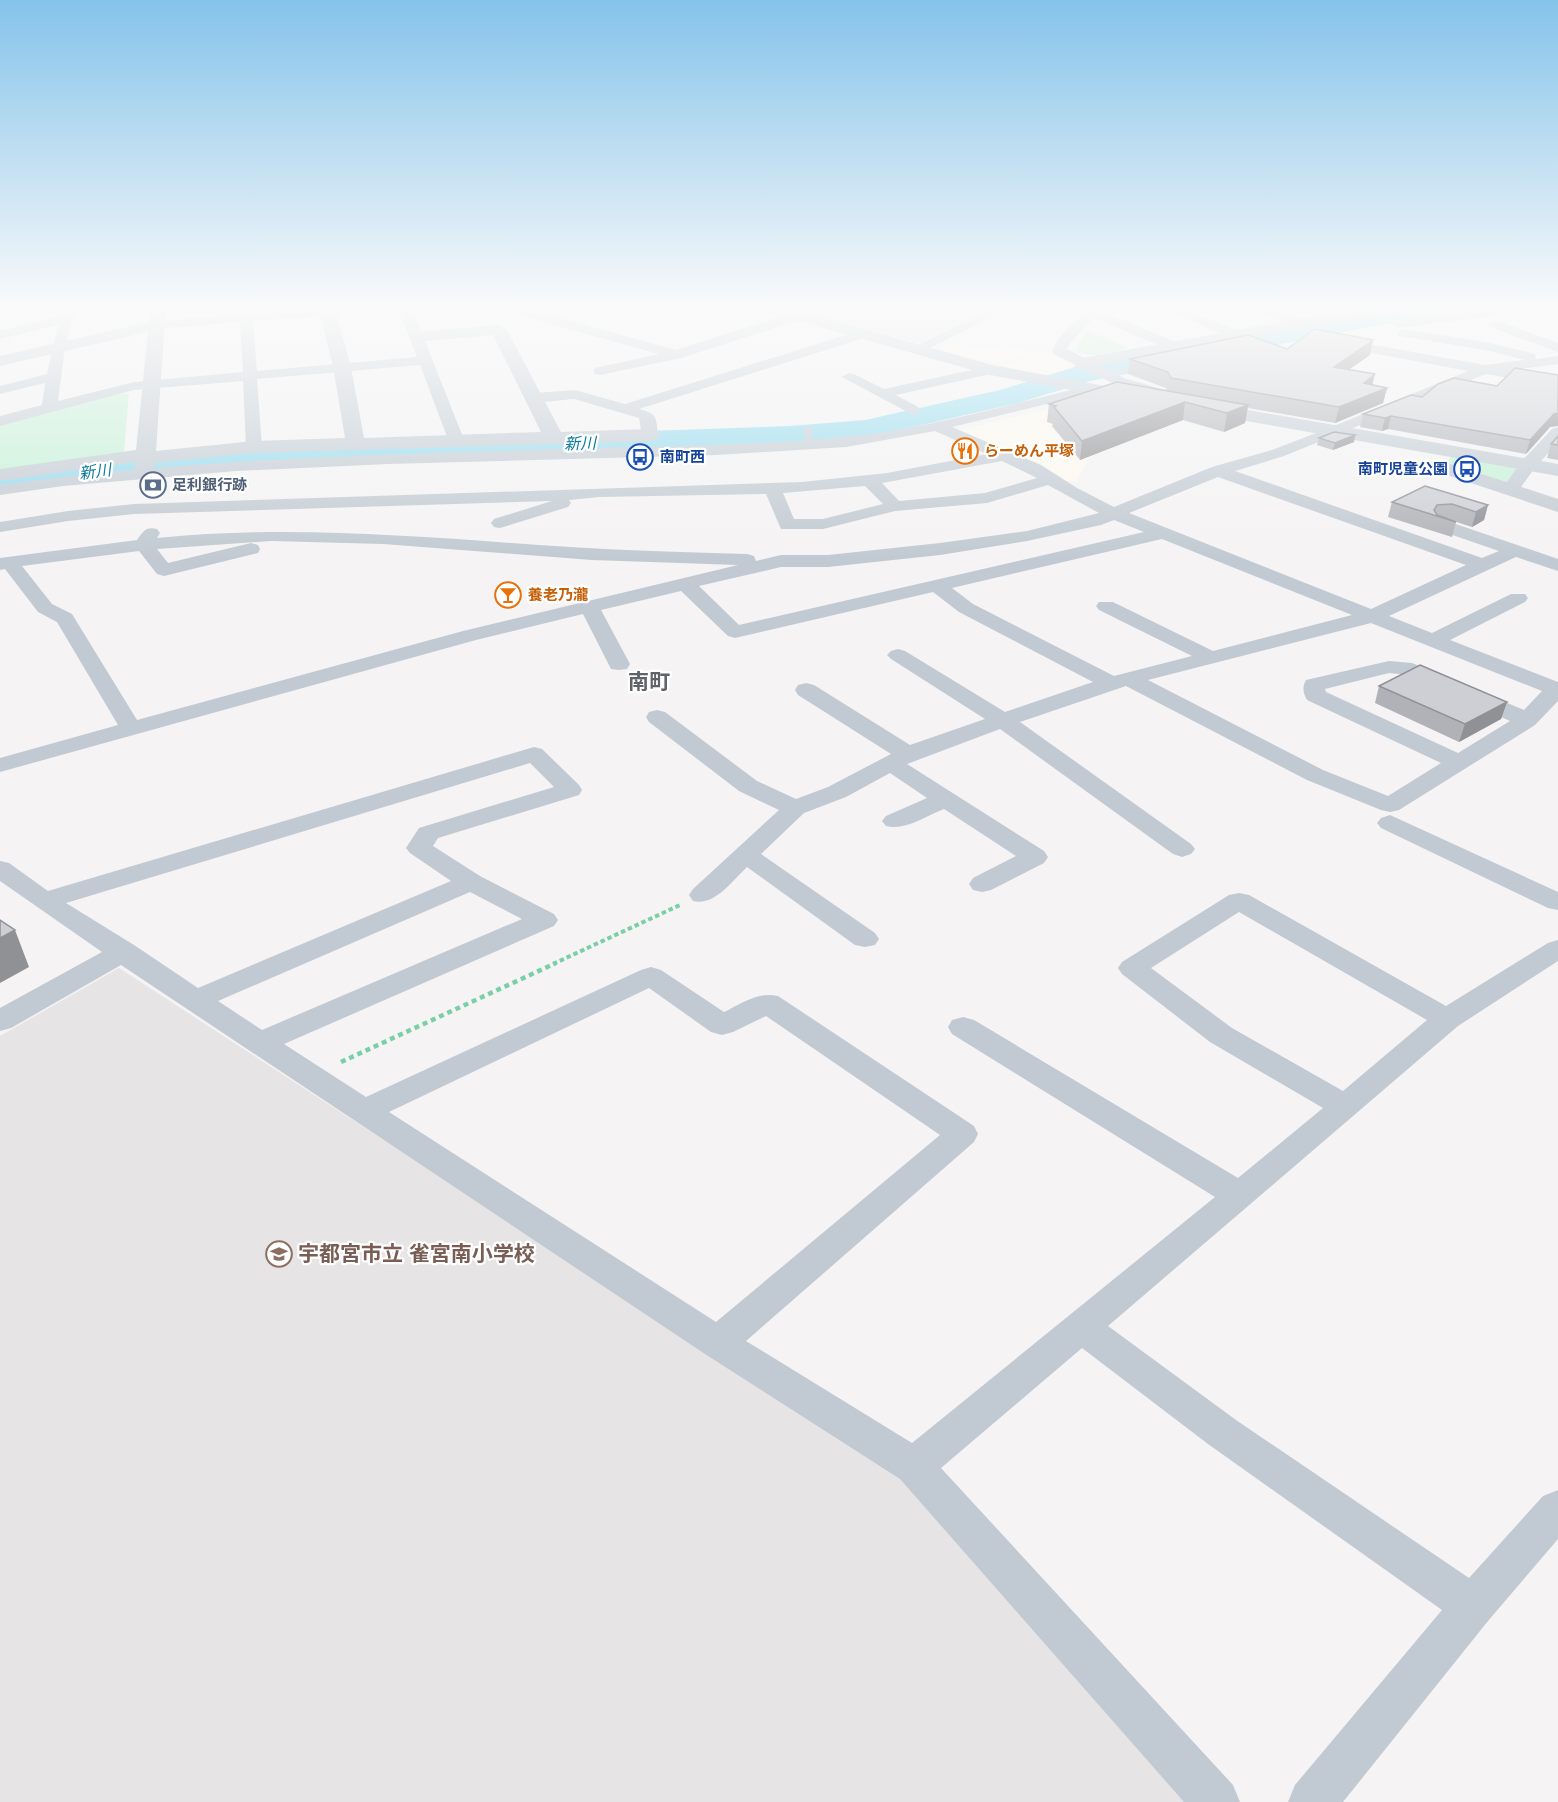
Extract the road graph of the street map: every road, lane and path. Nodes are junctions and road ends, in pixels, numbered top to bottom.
1 (52, 390) edge
2 (118, 390) edge
3 (149, 390) edge
4 (252, 390) edge
5 (346, 390) edge
6 (437, 390) edge
7 (530, 390) edge
8 (683, 390) edge
9 (874, 390) edge
10 (900, 390) edge
11 (1087, 390) edge
12 (1098, 390) edge
13 (1152, 390) edge
14 (1434, 390) edge
15 (882, 394) junction
16 (534, 398) junction
17 (1155, 400) junction
18 (632, 406) dead end
19 (50, 408) junction
20 (912, 410) dead end
21 (0, 421) edge
22 (937, 426) junction
23 (1335, 431) junction
24 (1557, 434) edge
25 (650, 435) joint
26 (554, 438) junction
27 (457, 442) junction
28 (356, 445) junction
29 (254, 447) junction
30 (716, 450) junction
31 (1005, 455) junction
32 (388, 459) junction
33 (1450, 460) junction
34 (144, 463) junction
35 (1528, 465) junction
36 (675, 467) dead end
37 (1558, 470) edge
38 (1218, 471) junction
39 (653, 474) dead end
40 (0, 475) edge
41 (1050, 479) junction
42 (869, 480) junction
43 (772, 487) junction
44 (0, 490) edge
45 (1510, 490) junction
46 (595, 493) junction
47 (65, 498) junction
48 (373, 500) junction
49 (895, 506) junction
50 (1558, 506) edge
51 (168, 508) junction
52 (1115, 514) junction
53 (500, 523) dead end
54 (1441, 525) edge
55 (0, 527) edge
56 (1164, 533) junction
57 (273, 536) junction
58 (143, 544) junction
59 (1515, 550) junction
60 (782, 561) junction
61 (5, 563) edge
62 (1482, 564) junction
63 (1558, 565) edge
64 (685, 584) junction
65 (936, 585) junction
66 (1518, 598) dead end
67 (1106, 606) dead end
68 (590, 608) junction
69 (1370, 617) junction
70 (1431, 641) junction
71 (898, 655) dead end
72 (1210, 657) junction
73 (619, 664) dead end
74 (1119, 681) junction
75 (1557, 689) edge
76 (806, 690) dead end
77 (657, 717) dead end
78 (1002, 720) junction
79 (1527, 720) junction
80 (131, 728) junction
81 (899, 758) junction
82 (1458, 762) junction
83 (0, 765) edge
84 (945, 799) junction
85 (795, 808) junction
86 (895, 822) dead end
87 (1390, 823) dead end
88 (1182, 849) dead end
89 (746, 855) junction
90 (0, 869) edge
91 (471, 882) junction
92 (982, 884) dead end
93 (702, 895) joint
94 (44, 901) junction
95 (1558, 902) edge
96 (865, 939) dead end
97 (1558, 949) edge
98 (124, 951) junction
99 (196, 1000) junction
100 (1447, 1019) junction
101 (0, 1020) edge
102 (963, 1027) dead end
103 (260, 1042) junction
104 (312, 1075) junction
105 (1345, 1107) junction
106 (365, 1110) junction
107 (1239, 1195) junction
108 (1080, 1326) junction
109 (718, 1343) junction
110 (914, 1466) junction
111 (1558, 1509) edge
112 (1473, 1606) junction
113 (1216, 1802) edge
114 (1312, 1802) edge

1 - 19 street
2 - 19 street
3 - 34 street
4 - 29 street
5 - 28 street
6 - 27 street
7 - 16 street
8 - 18 street
9 - 15 street
10 - 15 street
11 - 22 street
12 - 17 street
13 - 17 street
14 - 23 street
15 - 20 street
16 - 25 street
16 - 26 street
17 - 23 street
19 - 21 street
22 - 30 street
22 - 31 street
23 - 33 street
23 - 38 street
24 - 35 street
25 - 26 street
26 - 27 street
27 - 28 street
28 - 29 street
29 - 34 street
30 - 32 street
30 - 36 street
31 - 41 street
31 - 42 street
32 - 34 street
32 - 48 street
33 - 35 street
33 - 45 street
34 - 40 street
34 - 47 street
35 - 37 street
35 - 45 street
38 - 52 street
38 - 62 street
39 - 46 street
41 - 49 street
41 - 52 street
42 - 43 street
42 - 49 street
43 - 46 street
43 - 49 street
44 - 47 street
45 - 50 street
46 - 48 street
46 - 53 street
47 - 51 street
47 - 55 street
48 - 51 street
51 - 58 street
52 - 56 street
52 - 60 street
54 - 59 street
56 - 65 street
56 - 69 street
57 - 58 street
57 - 58 street
57 - 60 street
58 - 61 street
59 - 62 street
59 - 63 street
60 - 64 street
61 - 80 street
62 - 69 street
64 - 65 street
64 - 68 street
65 - 74 street
66 - 70 street
67 - 72 street
68 - 73 street
68 - 80 street
69 - 70 street
69 - 72 street
70 - 75 street
71 - 78 street
72 - 74 street
74 - 78 street
74 - 82 street
75 - 79 street
76 - 81 street
77 - 85 street
78 - 81 street
78 - 88 street
79 - 82 street
79 - 82 street
80 - 83 street
81 - 84 street
81 - 85 street
84 - 86 street
84 - 92 street
85 - 89 street
87 - 95 street
89 - 93 street
89 - 96 street
90 - 94 street
91 - 94 street
91 - 99 street
91 - 103 street
93 - 104 path
94 - 98 street
97 - 100 street
98 - 99 street
98 - 101 street
99 - 103 street
100 - 105 street
100 - 105 street
102 - 107 street
103 - 104 street
104 - 106 street
105 - 107 street
106 - 109 street
106 - 109 street
107 - 108 street
108 - 110 street
108 - 112 street
109 - 110 street
110 - 113 street
111 - 112 street
112 - 114 street

